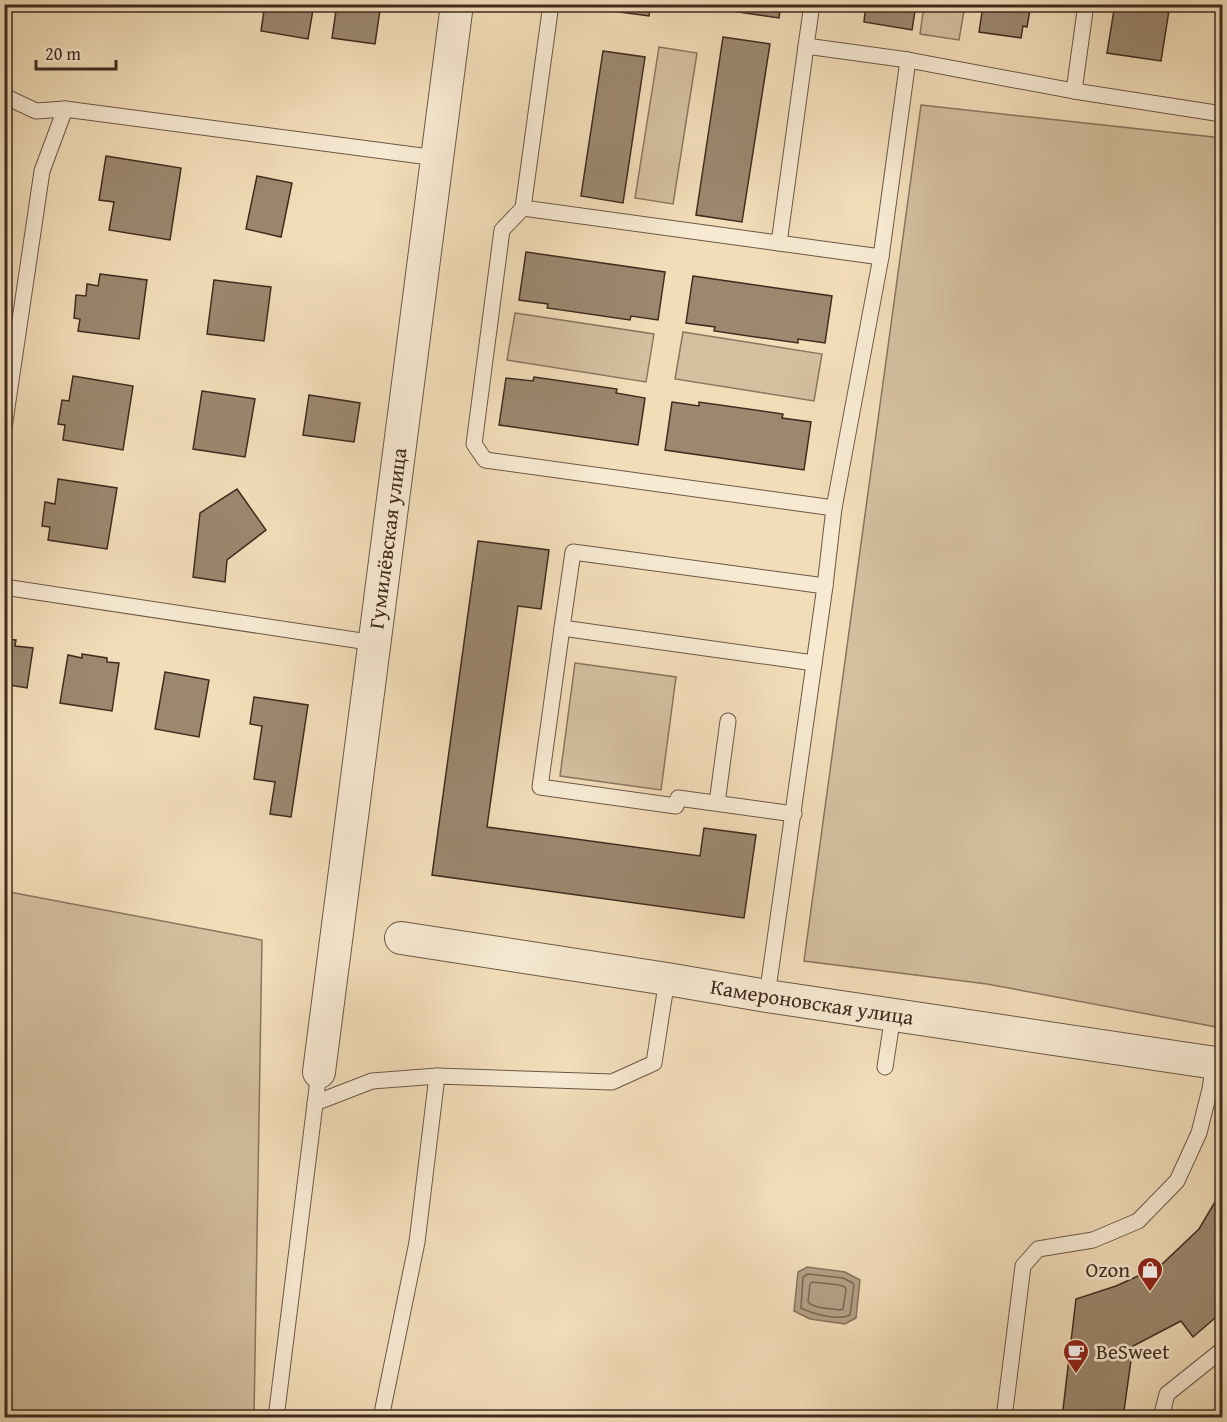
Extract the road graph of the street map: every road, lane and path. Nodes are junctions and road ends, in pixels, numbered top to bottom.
1 (457, 4) edge
2 (551, 4) edge
3 (812, 4) edge
4 (1086, 4) edge
5 (806, 46) junction
6 (908, 60) junction
7 (1074, 91) junction
8 (4, 96) edge
9 (65, 109) junction
10 (1222, 114) edge
11 (437, 158) junction
12 (523, 208) junction
13 (779, 243) junction
14 (881, 257) junction
15 (4, 428) edge
16 (834, 508) junction
17 (825, 586) junction
18 (4, 587) edge
19 (562, 628) junction
20 (375, 643) junction
21 (814, 663) junction
22 (728, 721) dead end
23 (717, 803) junction
24 (794, 814) junction
25 (401, 938) dead end
26 (668, 979) junction
27 (767, 996) junction
28 (893, 1015) junction
29 (1218, 1063) edge
30 (885, 1067) dead end
31 (319, 1072) joint
32 (437, 1076) junction
33 (315, 1103) junction
34 (1222, 1350) edge
35 (276, 1418) edge
36 (381, 1418) edge
37 (1004, 1418) edge
38 (1161, 1418) edge

1 - 11 street, Гумилёвская улица
2 - 12 lane
3 - 5 lane
4 - 7 lane
5 - 6 lane
5 - 13 lane
6 - 7 lane
6 - 14 lane
7 - 10 lane
8 - 9 lane
9 - 11 lane
9 - 15 lane
11 - 20 street, Гумилёвская улица
12 - 13 lane
12 - 16 lane
13 - 14 lane
14 - 16 lane
16 - 17 lane
17 - 19 lane
17 - 21 lane
18 - 20 lane
19 - 21 lane
19 - 23 lane
20 - 31 street, Гумилёвская улица
21 - 24 lane
22 - 23 lane
23 - 24 lane
24 - 27 lane
25 - 26 street, Камероновская улица
26 - 27 street, Камероновская улица
26 - 32 lane
27 - 28 street, Камероновская улица
28 - 29 street, Камероновская улица
28 - 30 lane
29 - 37 lane
31 - 33 lane
32 - 33 lane
32 - 36 lane
33 - 35 lane
34 - 38 lane

